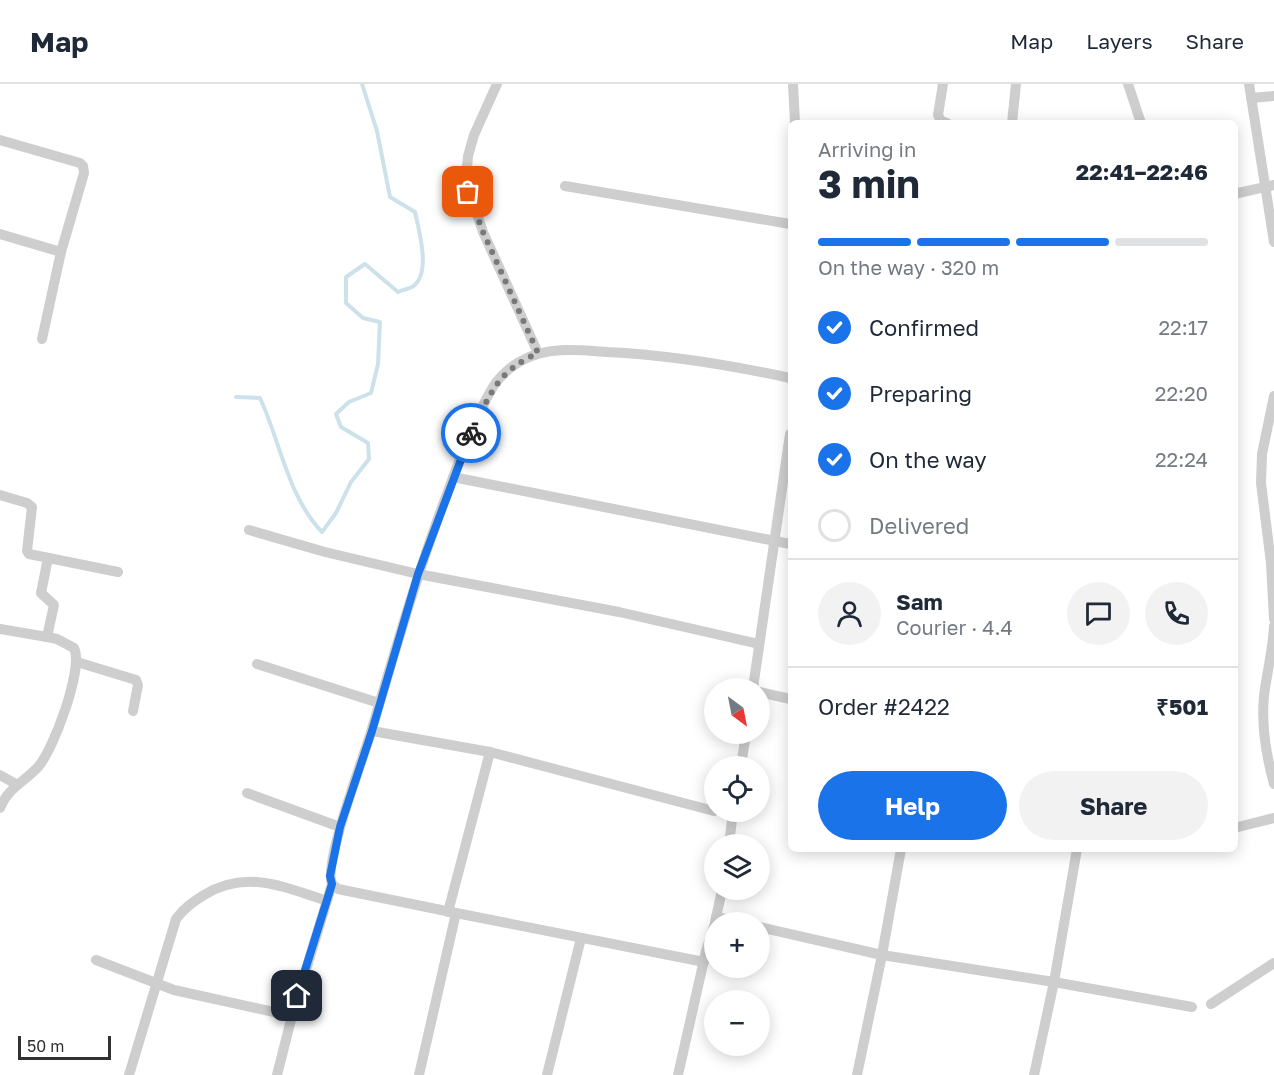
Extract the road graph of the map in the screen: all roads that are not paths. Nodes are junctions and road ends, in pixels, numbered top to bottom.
1 (497, 84) edge
2 (793, 84) edge
3 (943, 84) edge
4 (1016, 84) edge
5 (1128, 84) edge
6 (1249, 84) edge
7 (1274, 96) edge
8 (1251, 98) junction
9 (795, 120) edge
10 (940, 120) edge
11 (1012, 120) edge
12 (1140, 120) edge
13 (0, 140) edge
14 (565, 186) dead end
15 (1270, 186) edge
16 (1238, 193) edge
17 (788, 224) edge
18 (0, 234) edge
19 (1274, 242) edge
20 (61, 252) junction
21 (42, 339) dead end
22 (538, 353) junction
23 (788, 378) edge
24 (1274, 396) edge
25 (788, 447) edge
26 (453, 477) junction
27 (0, 495) edge
28 (249, 530) dead end
29 (774, 541) junction
30 (788, 544) edge
31 (48, 558) junction
32 (118, 572) dead end
33 (418, 574) junction
34 (1274, 619) edge
35 (1274, 626) edge
36 (0, 629) edge
37 (47, 637) junction
38 (759, 644) junction
39 (76, 662) junction
40 (257, 664) dead end
41 (754, 678) edge
42 (770, 694) edge
43 (788, 699) edge
44 (379, 703) junction
45 (133, 711) dead end
46 (372, 731) junction
47 (490, 752) junction
48 (0, 775) edge
49 (16, 784) junction
50 (1274, 784) edge
51 (248, 793) dead end
52 (0, 808) edge
53 (704, 808) edge
54 (1274, 818) edge
55 (340, 827) junction
56 (1238, 827) edge
57 (900, 852) edge
58 (1076, 852) edge
59 (332, 884) junction
60 (325, 900) junction
61 (452, 913) junction
62 (770, 930) edge
63 (581, 938) junction
64 (882, 955) junction
65 (96, 960) dead end
66 (704, 962) joint
67 (1274, 963) edge
68 (1054, 982) junction
69 (156, 984) junction
70 (1211, 1004) dead end
71 (1192, 1007) dead end
72 (292, 1016) junction
73 (129, 1075) edge
74 (277, 1075) edge
75 (419, 1075) edge
76 (547, 1075) edge
77 (679, 1075) edge
78 (856, 1075) edge
79 (1034, 1075) edge

1 - 22 street
2 - 9 street
3 - 10 street
4 - 11 street
5 - 12 street
6 - 8 street
7 - 8 street
8 - 15 street
13 - 20 street
14 - 17 street
15 - 16 street
15 - 19 street
18 - 20 street
20 - 21 street
22 - 23 street
22 - 26 street
24 - 34 street
25 - 29 street
26 - 29 street
26 - 33 street
27 - 31 street
28 - 33 street
29 - 30 street
29 - 38 street
31 - 32 street
31 - 37 street
33 - 38 street
33 - 44 street
35 - 50 street
36 - 37 street
37 - 39 street
38 - 41 street
39 - 45 street
39 - 49 street
40 - 44 street
42 - 43 street
44 - 46 street
46 - 47 street
46 - 55 street
47 - 53 street
47 - 61 street
48 - 49 street
49 - 52 street
51 - 55 street
54 - 56 street
55 - 59 street
57 - 64 street
58 - 68 street
59 - 60 street
59 - 61 street
60 - 69 street
60 - 72 street
61 - 63 street
61 - 75 street
62 - 64 street
63 - 66 street
63 - 76 street
64 - 68 street
64 - 78 street
65 - 69 street
66 - 77 street
67 - 70 street
68 - 71 street
68 - 79 street
69 - 72 street
69 - 73 street
72 - 74 street

